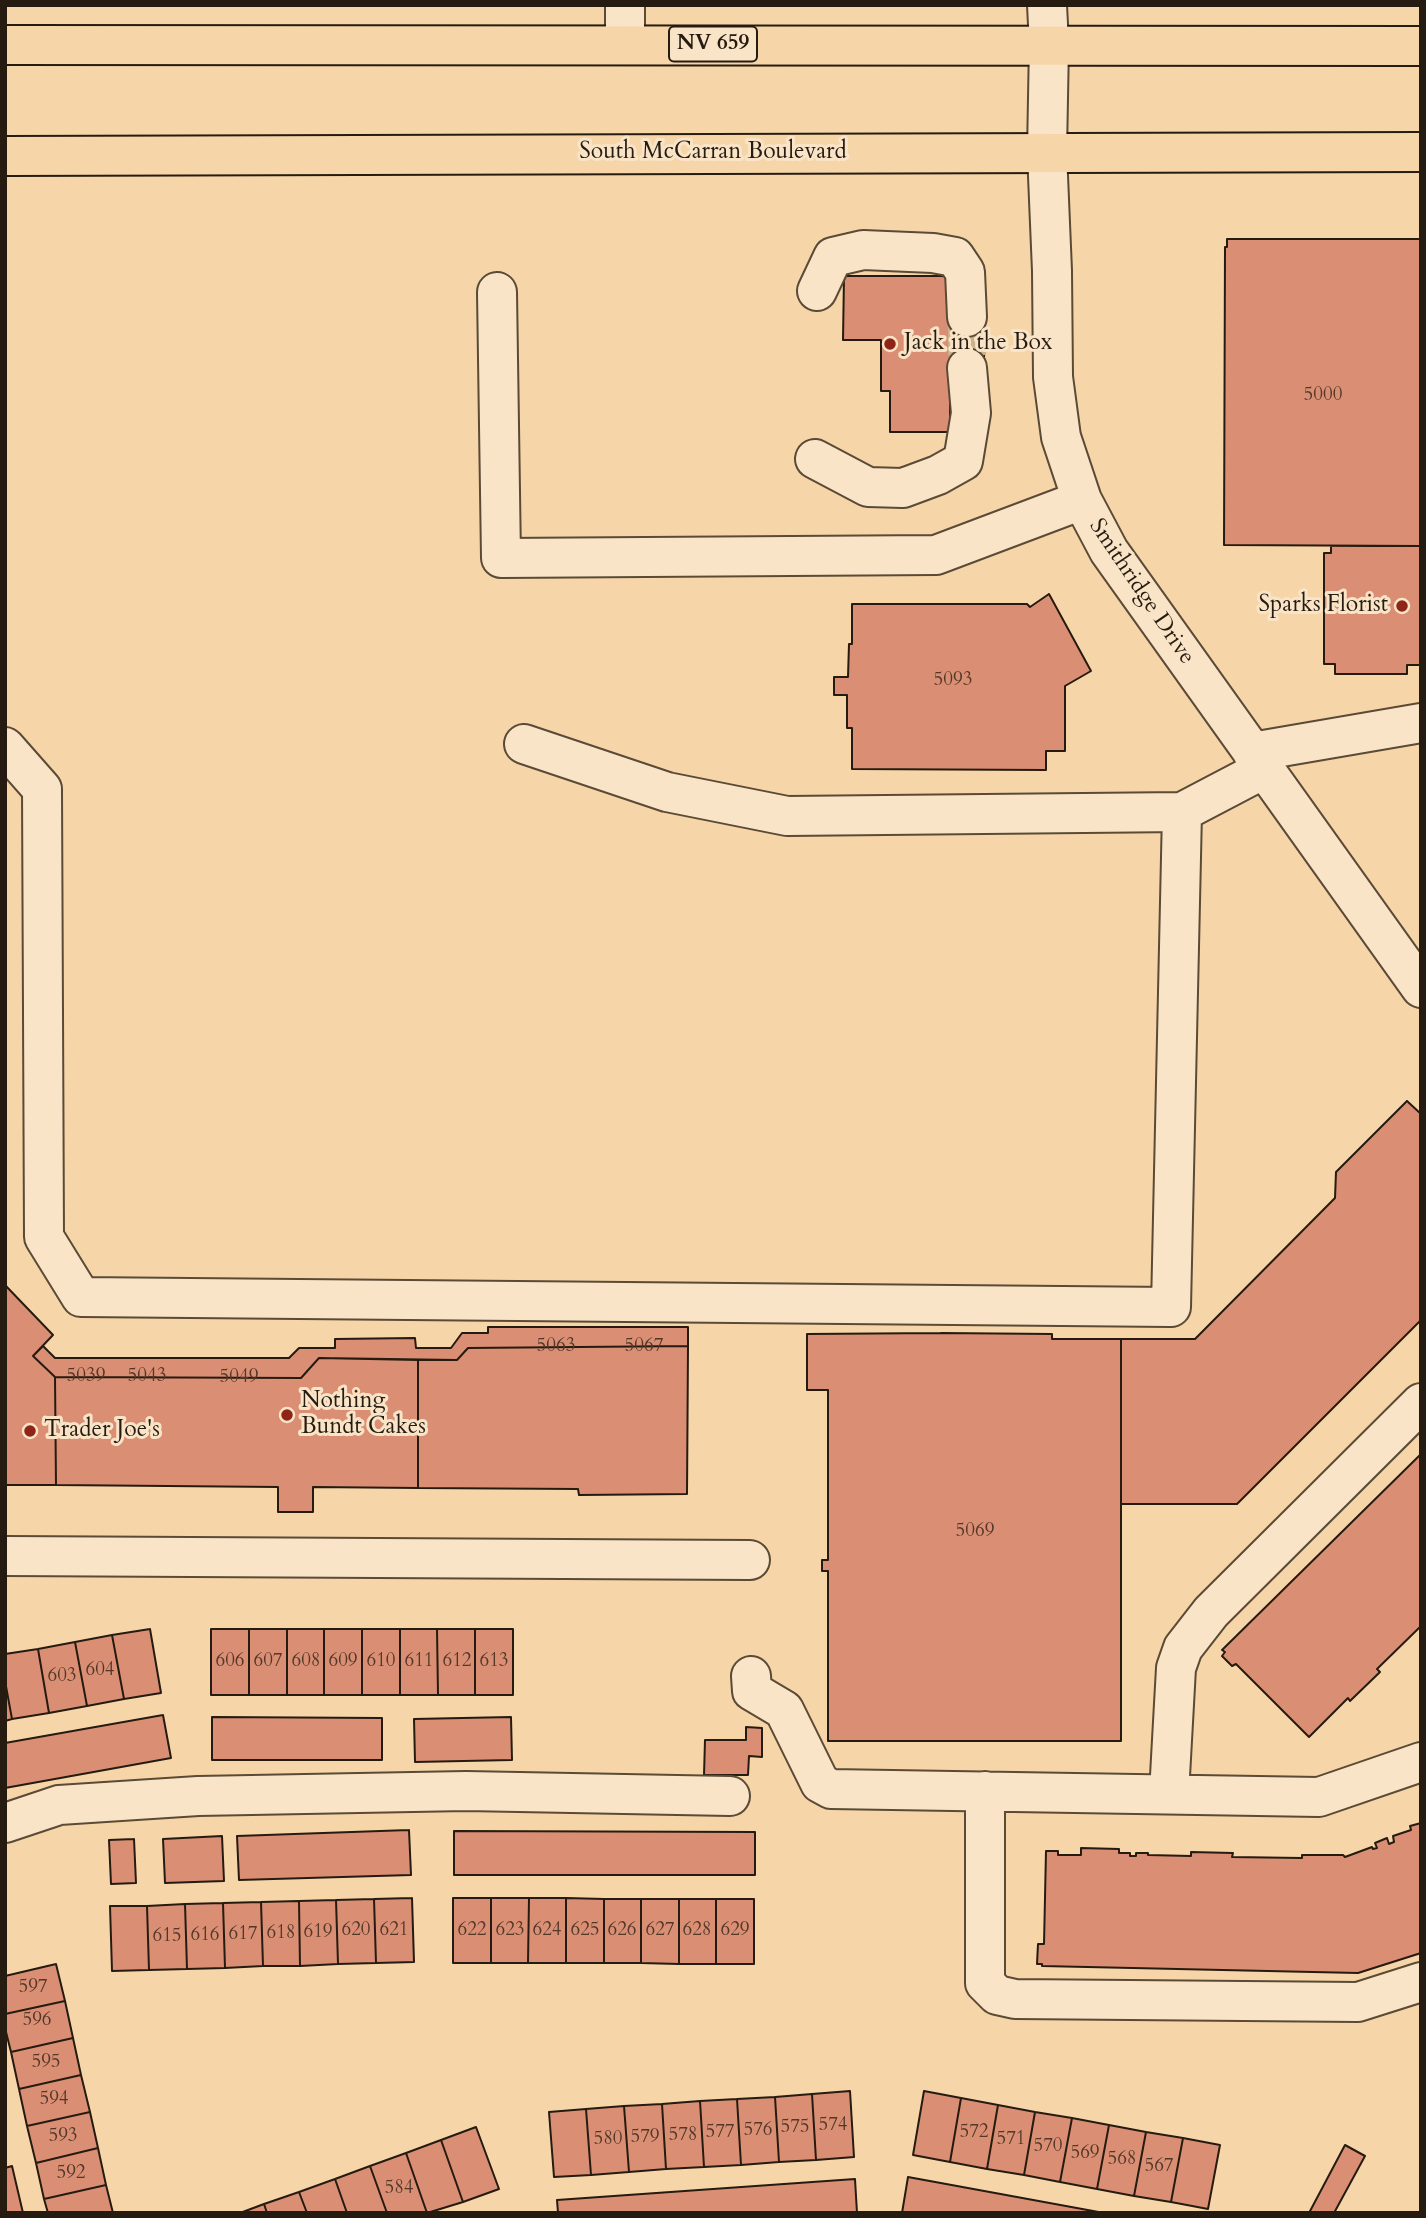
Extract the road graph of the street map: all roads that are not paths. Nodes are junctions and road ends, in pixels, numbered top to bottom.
1 (625, 5) edge
2 (1047, 5) edge
3 (625, 44) junction
4 (1049, 44) junction
5 (5, 45) edge
6 (1421, 46) edge
7 (1047, 152) junction
8 (1421, 152) edge
9 (6, 156) edge
10 (5, 178) edge
11 (817, 291) dead end
12 (497, 292) dead end
13 (967, 317) tunnel mouth
14 (967, 368) tunnel mouth
15 (815, 458) dead end
16 (1082, 500) junction
17 (1421, 723) edge
18 (524, 744) dead end
19 (5, 747) edge
20 (1258, 761) junction
21 (1182, 812) junction
22 (1421, 988) edge
23 (1421, 1403) edge
24 (5, 1556) edge
25 (750, 1560) dead end
26 (751, 1676) dead end
27 (1421, 1762) edge
28 (985, 1791) junction
29 (1169, 1794) junction
30 (730, 1796) dead end
31 (5, 1823) edge
32 (1421, 1982) edge

1 - 3 street
2 - 4 street, Smithridge Drive
3 - 4 main road, NV 659
3 - 5 main road, NV 659
4 - 6 main road, NV 659
4 - 7 street, Smithridge Drive
7 - 8 main road, South McCarran Boulevard
7 - 9 main road, South McCarran Boulevard
7 - 16 street, Smithridge Drive
9 - 10 street
11 - 13 street
12 - 16 street
14 - 15 street
16 - 20 street, Smithridge Drive
17 - 20 street
18 - 21 street
19 - 21 street
20 - 21 street
20 - 22 street, Smithridge Drive
23 - 29 street
24 - 25 street
26 - 28 street
27 - 29 street
28 - 29 street
28 - 32 street
30 - 31 street

